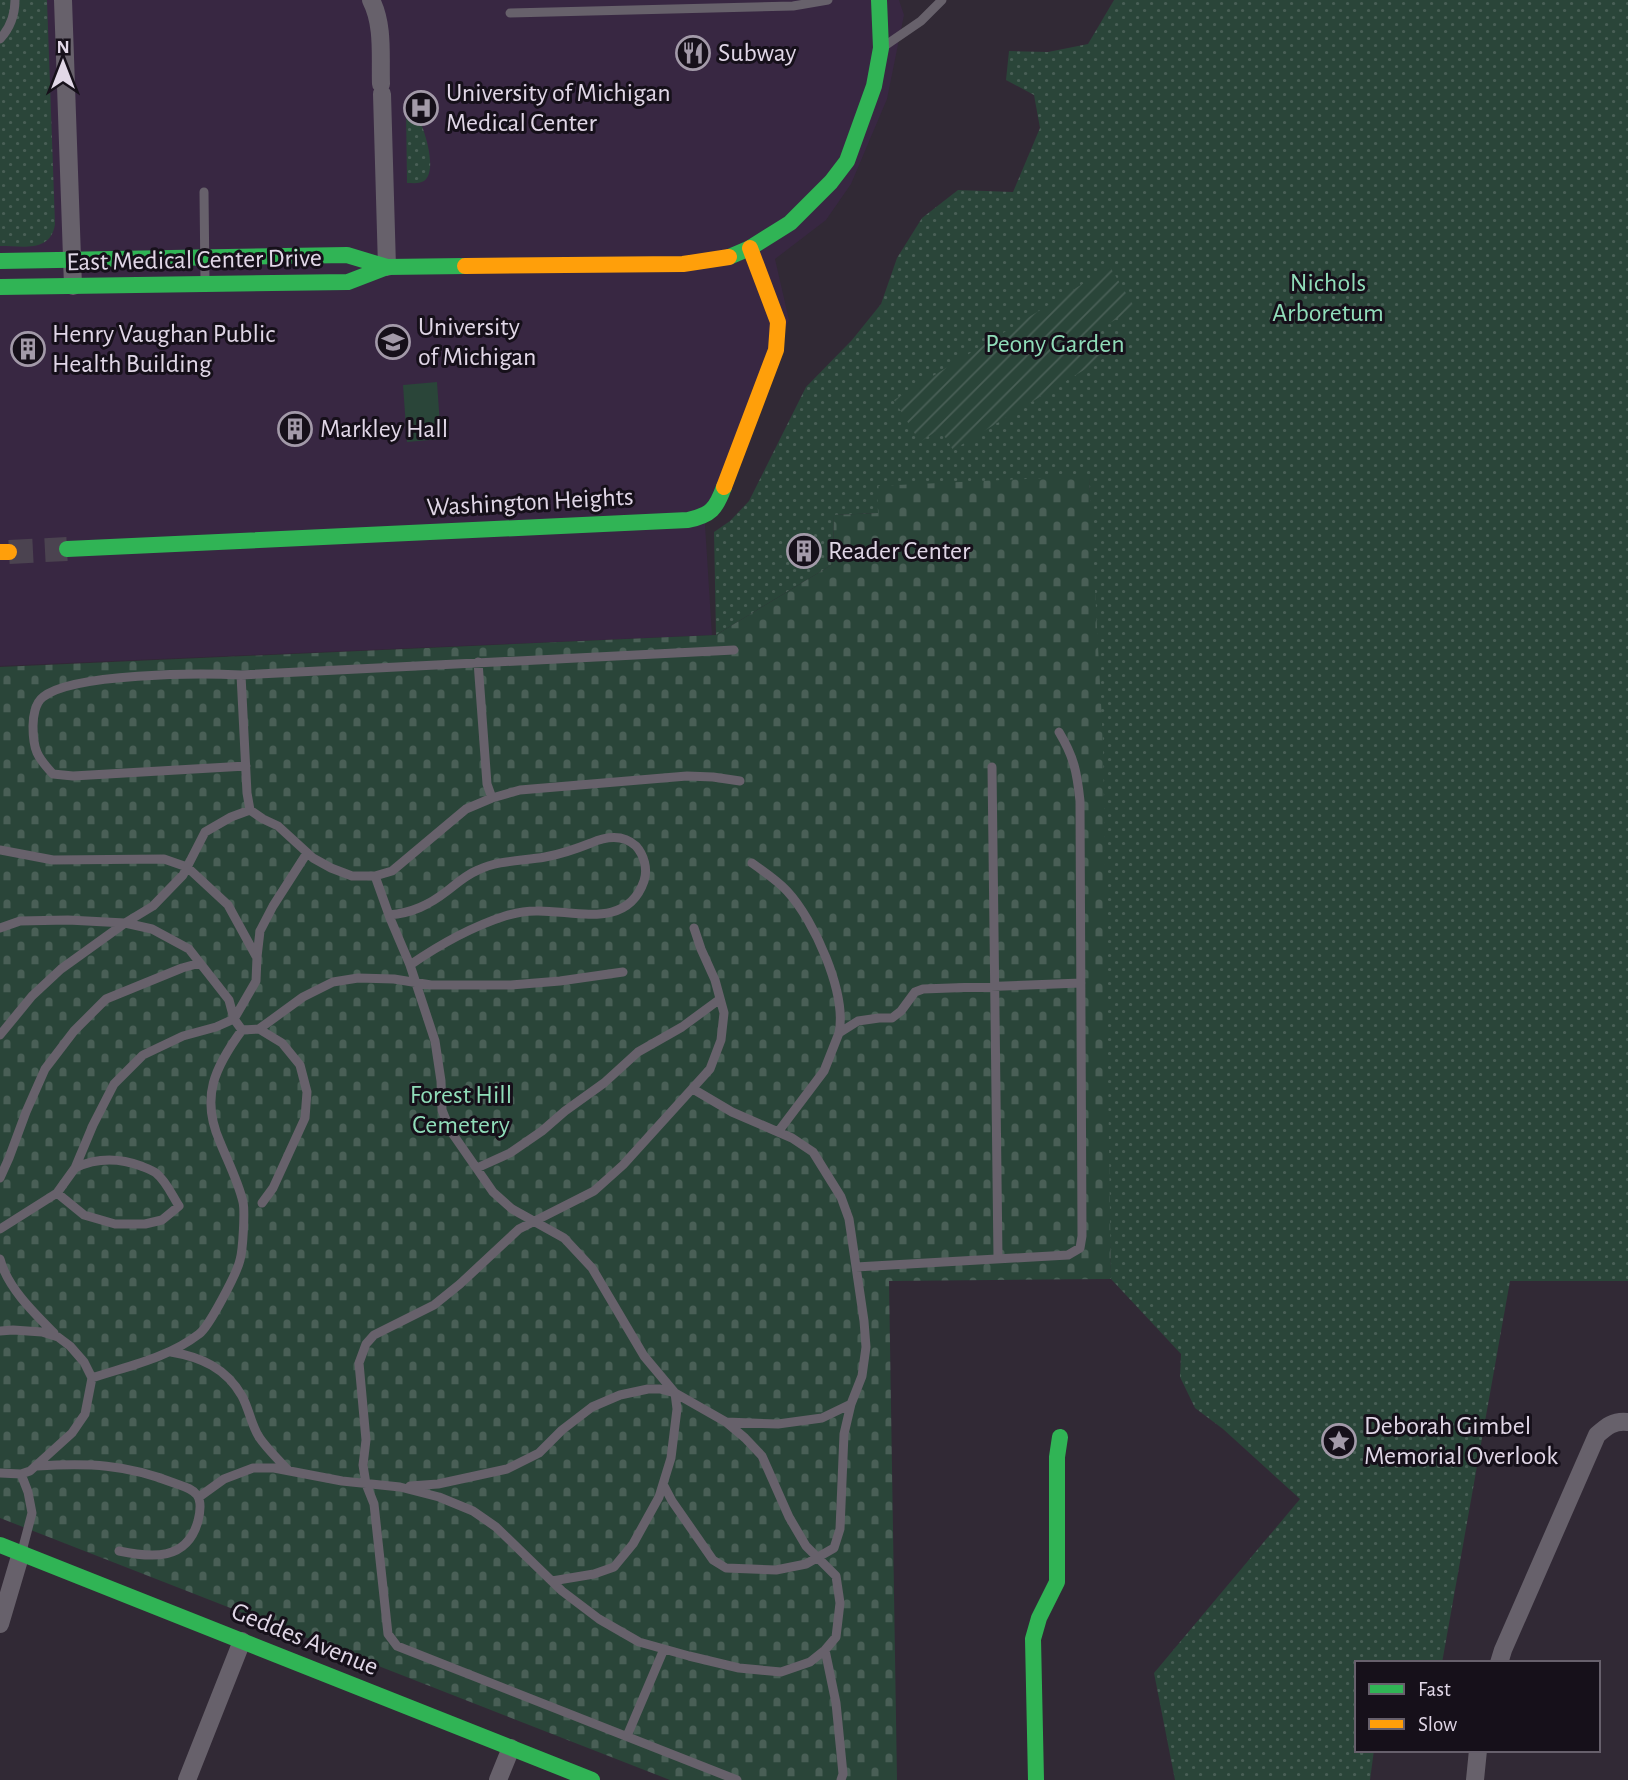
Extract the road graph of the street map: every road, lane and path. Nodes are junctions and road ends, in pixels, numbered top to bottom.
1 (15, 0) edge
2 (63, 0) edge
3 (371, 0) edge
4 (828, 0) edge
5 (878, 0) edge
6 (942, 0) edge
7 (510, 13) dead end
8 (0, 39) edge
9 (881, 48) junction
10 (204, 192) dead end
11 (750, 248) junction
12 (204, 258) junction
13 (72, 260) junction
14 (0, 261) edge
15 (387, 267) junction
16 (205, 284) junction
17 (73, 286) junction
18 (0, 287) edge
19 (67, 549) tunnel mouth
20 (734, 650) dead end
21 (478, 662) junction
22 (241, 675) junction
23 (1059, 732) dead end
24 (246, 766) junction
25 (992, 767) dead end
26 (740, 781) dead end
27 (492, 798) junction
28 (250, 810) junction
29 (0, 850) edge
30 (307, 853) junction
31 (752, 863) dead end
32 (187, 867) junction
33 (375, 876) junction
34 (389, 915) junction
35 (125, 923) junction
36 (0, 928) edge
37 (694, 928) dead end
38 (257, 957) junction
39 (200, 963) junction
40 (410, 965) junction
41 (624, 972) dead end
42 (1081, 982) junction
43 (416, 983) junction
44 (995, 986) junction
45 (720, 999) junction
46 (234, 1019) junction
47 (259, 1029) junction
48 (242, 1030) junction
49 (839, 1033) junction
50 (0, 1035) edge
51 (693, 1089) junction
52 (778, 1132) junction
53 (75, 1168) junction
54 (477, 1168) junction
55 (0, 1178) edge
56 (57, 1194) junction
57 (262, 1203) dead end
58 (535, 1221) junction
59 (0, 1229) edge
60 (0, 1258) edge
61 (998, 1258) junction
62 (856, 1267) junction
63 (0, 1331) edge
64 (58, 1337) junction
65 (171, 1352) junction
66 (92, 1378) junction
67 (675, 1393) junction
68 (851, 1404) junction
69 (726, 1422) junction
70 (1626, 1422) edge
71 (1060, 1437) dead end
72 (37, 1466) junction
73 (288, 1470) junction
74 (0, 1473) edge
75 (20, 1474) junction
76 (366, 1484) junction
77 (663, 1484) junction
78 (400, 1487) junction
79 (199, 1497) junction
80 (0, 1545) edge
81 (119, 1551) dead end
82 (21, 1553) junction
83 (817, 1557) junction
84 (552, 1581) junction
85 (0, 1624) edge
86 (242, 1641) junction
87 (664, 1649) junction
88 (825, 1650) junction
89 (1500, 1661) edge
90 (627, 1736) junction
91 (510, 1748) junction
92 (1478, 1752) edge
93 (187, 1780) edge
94 (498, 1780) edge
95 (592, 1780) edge
96 (737, 1780) edge
97 (841, 1780) edge
98 (1036, 1780) edge
99 (1475, 1780) edge

1 - 8 lane
2 - 13 street
3 - 15 street
4 - 7 lane
5 - 9 street, East Medical Center Drive
6 - 9 lane
9 - 11 street, East Medical Center Drive
10 - 12 lane
11 - 15 street, East Medical Center Drive
11 - 19 street, Washington Heights
12 - 13 street, East Medical Center Drive
12 - 15 street, East Medical Center Drive
12 - 16 lane
13 - 14 street, East Medical Center Drive
13 - 17 street
15 - 16 street, East Medical Center Drive
16 - 17 street, East Medical Center Drive
17 - 18 street, East Medical Center Drive
20 - 21 lane
21 - 22 lane
21 - 27 lane
22 - 24 lane
22 - 24 lane
23 - 42 lane
24 - 28 lane
25 - 44 lane
26 - 27 lane
27 - 33 lane
28 - 30 lane
28 - 32 lane
29 - 32 lane
30 - 33 lane
30 - 38 lane
31 - 49 lane
32 - 35 lane
32 - 38 lane
33 - 34 lane
34 - 40 lane
34 - 40 lane
35 - 36 lane
35 - 39 lane
35 - 50 lane
37 - 45 lane
38 - 46 lane
39 - 46 lane
39 - 55 lane
40 - 43 lane
41 - 43 lane
42 - 44 lane
42 - 61 lane
43 - 47 lane
43 - 54 lane
44 - 49 lane
44 - 61 lane
45 - 51 lane
45 - 54 lane
46 - 48 lane
46 - 53 lane
47 - 48 lane
47 - 57 lane
48 - 65 lane
49 - 52 lane
51 - 52 lane
51 - 58 lane
52 - 62 lane
53 - 56 lane
53 - 56 lane
54 - 58 lane
56 - 59 lane
58 - 67 lane
58 - 76 lane
60 - 64 lane
61 - 62 lane
62 - 68 lane
63 - 64 lane
64 - 66 lane
65 - 66 lane
65 - 73 lane
66 - 72 lane
67 - 69 lane
67 - 77 lane
67 - 78 lane
68 - 69 lane
68 - 83 lane
69 - 83 lane
70 - 89 street
71 - 98 street
72 - 75 lane
72 - 79 lane
73 - 76 lane
73 - 79 lane
74 - 75 lane
75 - 82 lane
76 - 78 lane
76 - 90 lane
77 - 83 lane
77 - 84 lane
78 - 84 lane
79 - 81 lane
80 - 82 street, Geddes Avenue
82 - 85 street
82 - 86 street, Geddes Avenue
83 - 88 lane
84 - 87 lane
86 - 91 street, Geddes Avenue
86 - 93 street
87 - 88 lane
87 - 90 lane
88 - 97 lane
90 - 96 lane
91 - 94 street
91 - 95 street, Geddes Avenue
92 - 99 street

